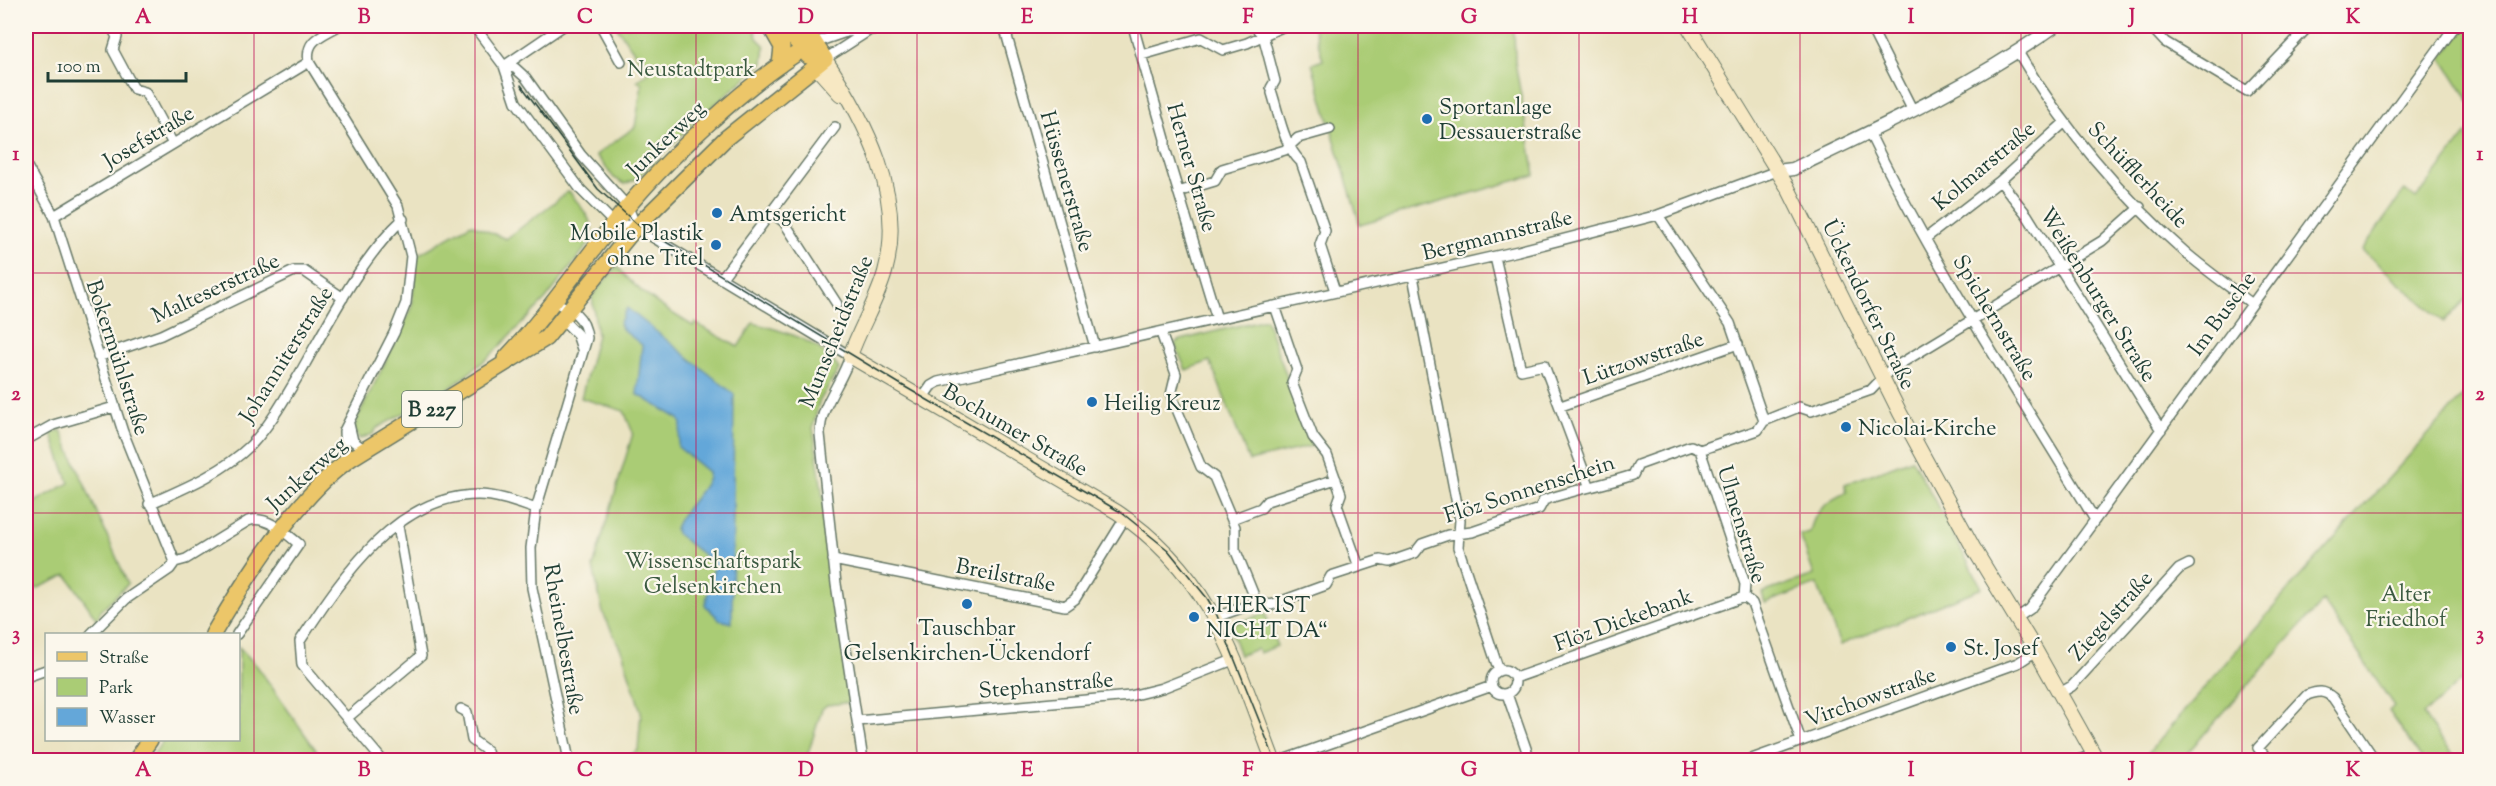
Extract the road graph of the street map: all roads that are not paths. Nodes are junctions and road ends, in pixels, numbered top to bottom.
1 (111, 26) edge
2 (338, 26) edge
3 (474, 26) edge
4 (563, 26) edge
5 (601, 26) edge
6 (770, 26) edge
7 (784, 26) edge
8 (804, 26) edge
9 (912, 26) edge
10 (1004, 26) edge
11 (1133, 26) edge
12 (1254, 26) edge
13 (1284, 26) edge
14 (1688, 26) edge
15 (1870, 26) edge
16 (2150, 26) edge
17 (2308, 26) edge
18 (2455, 26) edge
19 (2049, 27) edge
20 (870, 30) junction
21 (1263, 35) junction
22 (809, 46) junction
23 (2018, 52) junction
24 (1142, 55) junction
25 (309, 62) junction
26 (621, 62) dead end
27 (820, 62) junction
28 (780, 65) junction
29 (504, 66) junction
30 (1913, 111) junction
31 (2065, 122) junction
32 (835, 128) dead end
33 (1330, 129) dead end
34 (1869, 132) junction
35 (172, 144) junction
36 (1291, 145) junction
37 (26, 165) edge
38 (1777, 171) junction
39 (2000, 181) junction
40 (1178, 192) junction
41 (628, 207) junction
42 (2140, 207) junction
43 (772, 213) junction
44 (1658, 215) junction
45 (54, 216) junction
46 (403, 219) junction
47 (614, 223) junction
48 (636, 227) junction
49 (1926, 238) junction
50 (1495, 257) junction
51 (2059, 266) junction
52 (1413, 276) junction
53 (722, 279) junction
54 (1335, 291) junction
55 (343, 298) junction
56 (553, 302) junction
57 (837, 304) dead end
58 (2252, 304) junction
59 (1275, 306) junction
60 (566, 314) junction
61 (1973, 319) junction
62 (1217, 320) junction
63 (1161, 333) junction
64 (1738, 344) junction
65 (1095, 347) junction
66 (582, 351) junction
67 (850, 356) junction
68 (98, 357) junction
69 (497, 368) junction
70 (1882, 377) junction
71 (922, 399) junction
72 (1561, 406) junction
73 (114, 407) junction
74 (1764, 420) junction
75 (349, 421) junction
76 (2161, 430) junction
77 (26, 440) edge
78 (365, 450) junction
79 (1700, 450) junction
80 (345, 463) junction
81 (1336, 479) junction
82 (1589, 485) junction
83 (149, 504) junction
84 (536, 509) junction
85 (1125, 518) junction
86 (1232, 519) junction
87 (2095, 520) junction
88 (398, 526) junction
89 (282, 531) junction
90 (1458, 534) junction
91 (833, 560) junction
92 (174, 562) junction
93 (2189, 564) dead end
94 (1359, 567) junction
95 (1744, 597) junction
96 (1257, 603) junction
97 (1216, 617) junction
98 (2015, 619) junction
99 (92, 633) edge
100 (214, 633) edge
101 (238, 633) edge
102 (2036, 651) junction
103 (1233, 660) junction
104 (45, 670) edge
105 (1499, 671) junction
106 (26, 677) edge
107 (1515, 678) junction
108 (1492, 686) junction
109 (2060, 693) junction
110 (1507, 694) junction
111 (461, 709) dead end
112 (347, 718) junction
113 (857, 721) junction
114 (149, 741) edge
115 (1801, 741) junction
116 (1777, 750) junction
117 (2096, 758) edge
118 (136, 760) edge
119 (382, 760) edge
120 (489, 760) edge
121 (569, 760) edge
122 (863, 760) edge
123 (1273, 760) edge
124 (1283, 760) edge
125 (1530, 760) edge
126 (1749, 760) edge
127 (1781, 760) edge
128 (2078, 760) edge
129 (2269, 760) edge
130 (2374, 760) edge

1 - 35 street
2 - 25 street
3 - 29 street
4 - 29 street
5 - 26 street
6 - 28 main road
7 - 22 main road
8 - 22 main road
9 - 20 street
10 - 65 street, Hüssenerstraße
11 - 24 street, Herner Straße
12 - 21 street
13 - 21 street
14 - 38 main road, Ückendorfer Straße
15 - 30 street
16 - 17 street
18 - 58 street, Im Busche
19 - 23 street, Bergmannstraße
20 - 22 street
20 - 27 street
21 - 24 street
21 - 36 street
22 - 27 main road
22 - 28 main road, Junkerweg
23 - 30 street, Bergmannstraße
23 - 31 street, Schüfflerheide
24 - 40 street, Herner Straße
25 - 35 street, Josefstraße
25 - 46 street
27 - 48 main road, Junkerweg / B 227
27 - 67 main road, Munscheidstraße
28 - 41 main road, Junkerweg / B 227
29 - 41 street
29 - 47 street
30 - 34 street, Bergmannstraße
31 - 39 street, Kolmarstraße
31 - 42 street, Schüfflerheide
32 - 43 street
33 - 36 street
34 - 38 street, Bergmannstraße
34 - 49 street, Spichernstraße
35 - 45 street, Josefstraße
36 - 40 street
36 - 54 street
37 - 45 street, Bokermühlstraße
38 - 44 street, Bergmannstraße
38 - 70 main road, Ückendorfer Straße
39 - 49 street, Kolmarstraße
39 - 51 street, Weißenburger Straße
40 - 62 street, Herner Straße
41 - 47 main road, Junkerweg / B 227
41 - 48 street
42 - 51 street, Flöz Sonnenschein
42 - 58 street, Schüfflerheide
43 - 53 street
43 - 57 street
44 - 50 street, Bergmannstraße
44 - 64 street
45 - 68 street, Bokermühlstraße
46 - 55 street, Johanniterstraße
46 - 75 street
47 - 48 street, Bochumer Straße
47 - 56 main road, Junkerweg / B 227
48 - 53 street, Bochumer Straße
48 - 60 main road, Junkerweg / B 227
49 - 61 street, Spichernstraße
50 - 52 street, Bergmannstraße
50 - 72 street
51 - 61 street, Flöz Sonnenschein
51 - 76 street, Weißenburger Straße
52 - 54 street, Bergmannstraße
52 - 90 street
53 - 67 street, Bochumer Straße
54 - 59 street, Bergmannstraße
55 - 68 street, Malteserstraße
55 - 83 street, Johanniterstraße
56 - 60 street, Rheinelbestraße
56 - 60 street
56 - 69 main road, Junkerweg / B 227
58 - 76 street, Im Busche
59 - 62 street, Bergmannstraße
59 - 81 street
60 - 66 street, Rheinelbestraße
60 - 66 street, Rheinelbestraße
60 - 69 main road, Junkerweg / B 227
61 - 70 street, Flöz Sonnenschein
61 - 87 street, Spichernstraße
62 - 63 street, Bergmannstraße
63 - 65 street, Bergmannstraße
63 - 86 street
64 - 72 street, Lützowstraße
64 - 74 street
65 - 71 street, Bergmannstraße
66 - 84 street, Rheinelbestraße
67 - 71 main road, Bochumer Straße
67 - 91 street, Munscheidstraße
68 - 73 street, Bokermühlstraße
69 - 78 main road, Junkerweg / B 227
70 - 74 street, Flöz Sonnenschein
70 - 98 main road, Ückendorfer Straße
71 - 85 main road, Bochumer Straße
72 - 82 street
73 - 77 street
73 - 83 street, Bokermühlstraße
74 - 79 street, Flöz Sonnenschein
75 - 78 street
75 - 80 street
76 - 87 street, Im Busche
78 - 80 main road, Junkerweg / B 227
79 - 82 street, Flöz Sonnenschein
79 - 95 street, Ulmenstraße
80 - 89 main road, Junkerweg / B 227
81 - 86 street
81 - 94 street
82 - 90 street, Flöz Sonnenschein
83 - 92 street, Bokermühlstraße
84 - 88 street
84 - 121 street, Rheinelbestraße
85 - 91 street, Breilstraße
85 - 97 main road, Bochumer Straße
86 - 96 street
87 - 98 street, Im Busche
88 - 112 street
88 - 112 street
89 - 92 street, Junkerweg
89 - 100 main road, B 227
89 - 101 street
90 - 94 street, Flöz Sonnenschein
90 - 105 street
91 - 113 street, Munscheidstraße
92 - 99 street, Junkerweg
93 - 109 street, Ziegelstraße
94 - 96 street, Flöz Sonnenschein
95 - 107 street, Flöz Dickebank
95 - 115 street, Ulmenstraße
96 - 97 street, Flöz Sonnenschein
97 - 103 main road, Bochumer Straße
98 - 102 main road, Ückendorfer Straße
102 - 109 main road, Ückendorfer Straße
102 - 115 street, Virchowstraße
103 - 113 street, Stephanstraße
103 - 123 main road, Bochumer Straße
104 - 106 street
105 - 107 street
105 - 108 street
107 - 110 street
108 - 110 street
108 - 124 street
109 - 117 main road, Ückendorfer Straße
110 - 125 street
111 - 120 street
112 - 119 street
113 - 122 street, Munscheidstraße
114 - 118 main road
115 - 116 street, Virchowstraße
116 - 126 street, Virchowstraße
116 - 127 street
117 - 128 street
129 - 130 street

